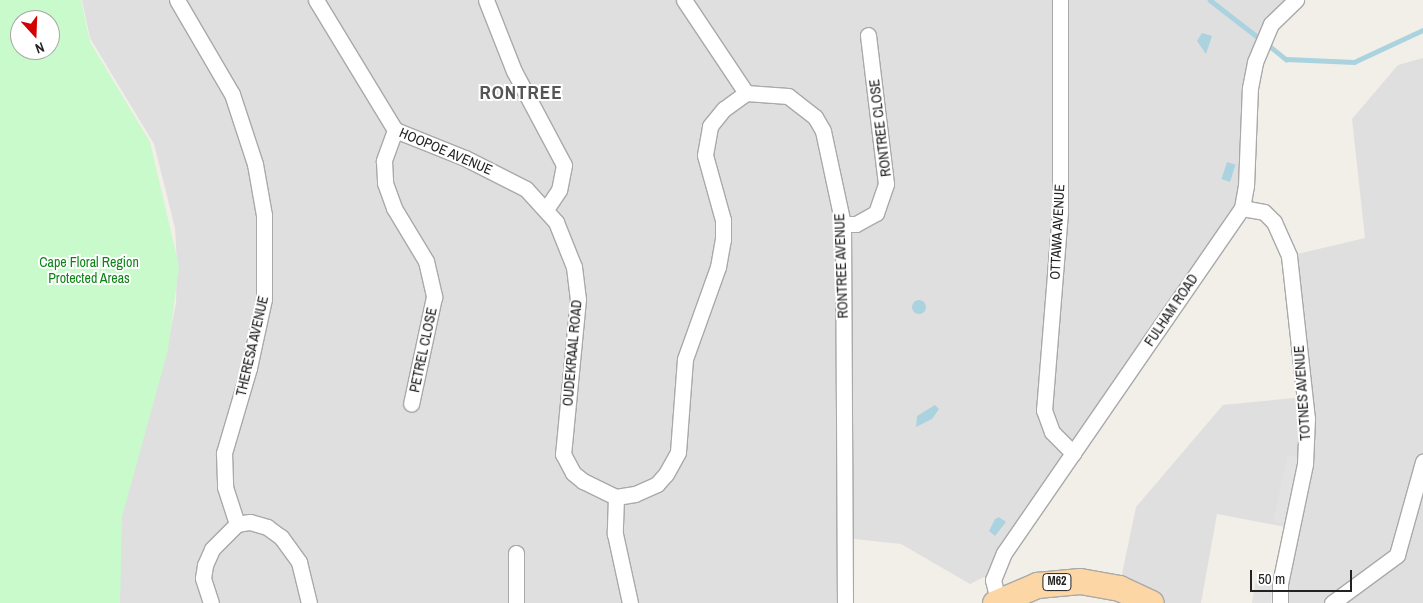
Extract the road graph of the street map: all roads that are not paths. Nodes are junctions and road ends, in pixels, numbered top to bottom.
1 (177, 0) edge
2 (316, 0) edge
3 (486, 0) edge
4 (684, 0) edge
5 (1060, 0) edge
6 (1296, 0) edge
7 (868, 34) dead end
8 (746, 93) junction
9 (395, 130) junction
10 (547, 208) junction
11 (1242, 208) junction
12 (843, 224) junction
13 (411, 404) dead end
14 (1074, 453) junction
15 (1423, 462) edge
16 (616, 497) junction
17 (237, 524) junction
18 (516, 553) dead end
19 (996, 602) edge
20 (211, 603) edge
21 (309, 603) edge
22 (516, 603) edge
23 (630, 603) edge
24 (845, 603) edge
25 (1151, 603) edge
26 (1280, 603) edge
27 (1332, 603) edge

1 - 17 street, THERESA AVENUE
2 - 9 street, HOOPOE AVENUE
3 - 10 street
4 - 8 street
5 - 14 street, OTTAWA AVENUE
6 - 11 street, FULHAM ROAD
7 - 12 street, RONTREE CLOSE
8 - 12 street, RONTREE AVENUE
8 - 16 street
9 - 10 street, HOOPOE AVENUE
9 - 13 street, PETREL CLOSE
10 - 16 street, OUDEKRAAL ROAD
11 - 14 street, FULHAM ROAD
11 - 26 street, TOTNES AVENUE
12 - 24 street, RONTREE AVENUE
14 - 19 street, FULHAM ROAD
15 - 27 street
16 - 23 street
17 - 20 street
17 - 21 street
18 - 22 street
19 - 25 main road, M62

